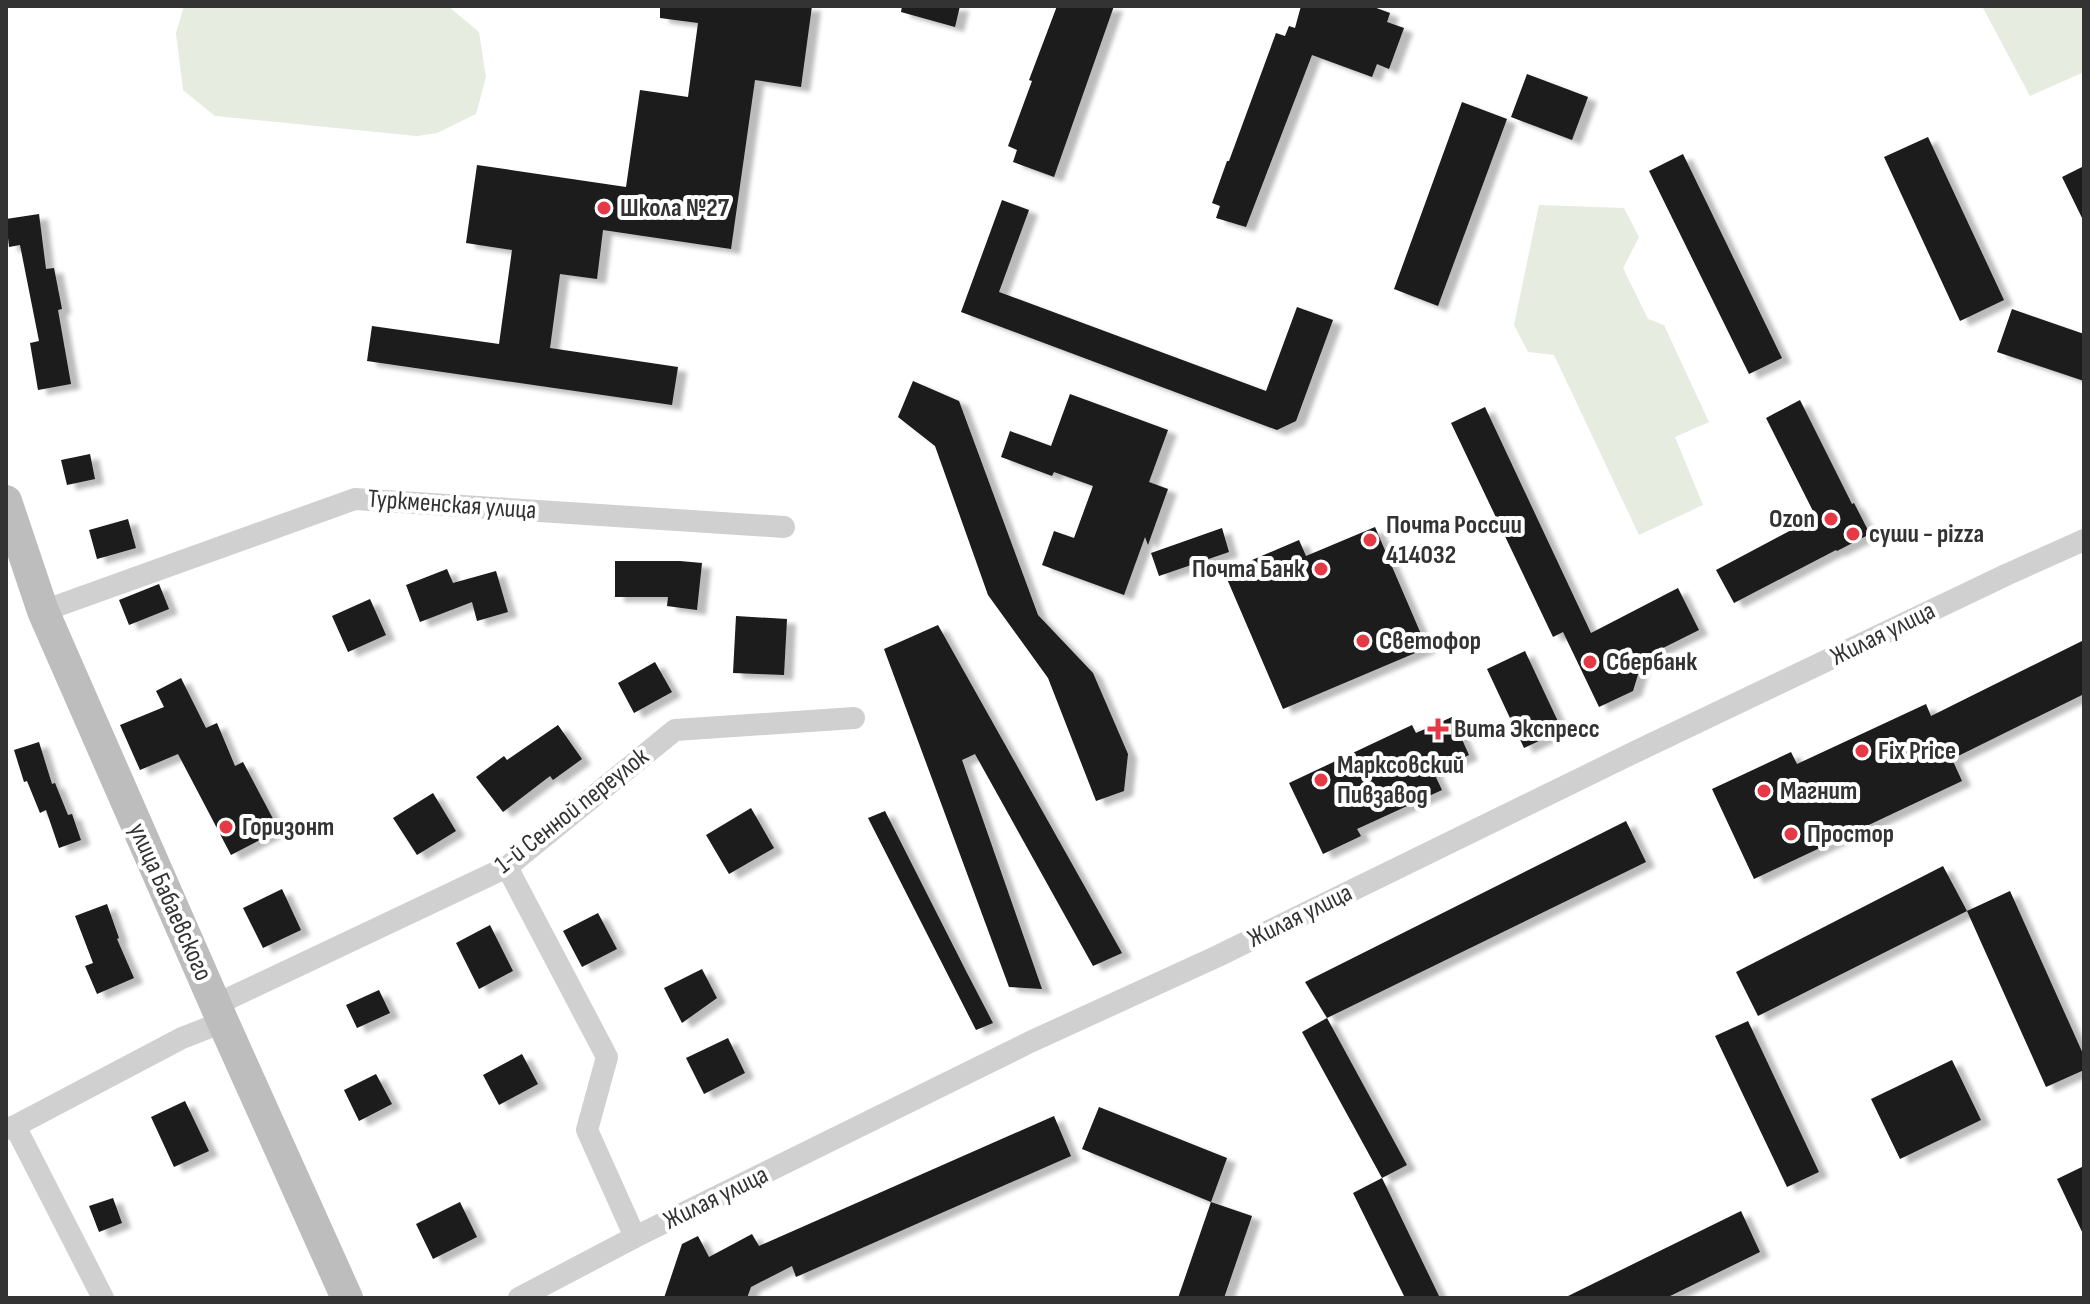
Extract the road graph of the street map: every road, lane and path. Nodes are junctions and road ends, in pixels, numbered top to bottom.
1 (6, 501) edge
2 (784, 527) dead end
3 (2084, 540) edge
4 (43, 611) junction
5 (854, 718) dead end
6 (507, 867) junction
7 (219, 1013) junction
8 (10, 1127) edge
9 (635, 1237) junction
10 (103, 1298) edge
11 (347, 1298) edge
12 (519, 1298) edge

1 - 4 main road, улица Бабаевского
2 - 4 street, Туркменская улица
3 - 9 street, Жилая улица
4 - 7 main road, улица Бабаевского
5 - 6 street, 1-й Сенной переулок
6 - 7 street, 1-й Сенной переулок
6 - 9 street
7 - 8 street, 1-й Сенной переулок
7 - 11 main road, улица Бабаевского
8 - 10 street
9 - 12 street, Жилая улица

